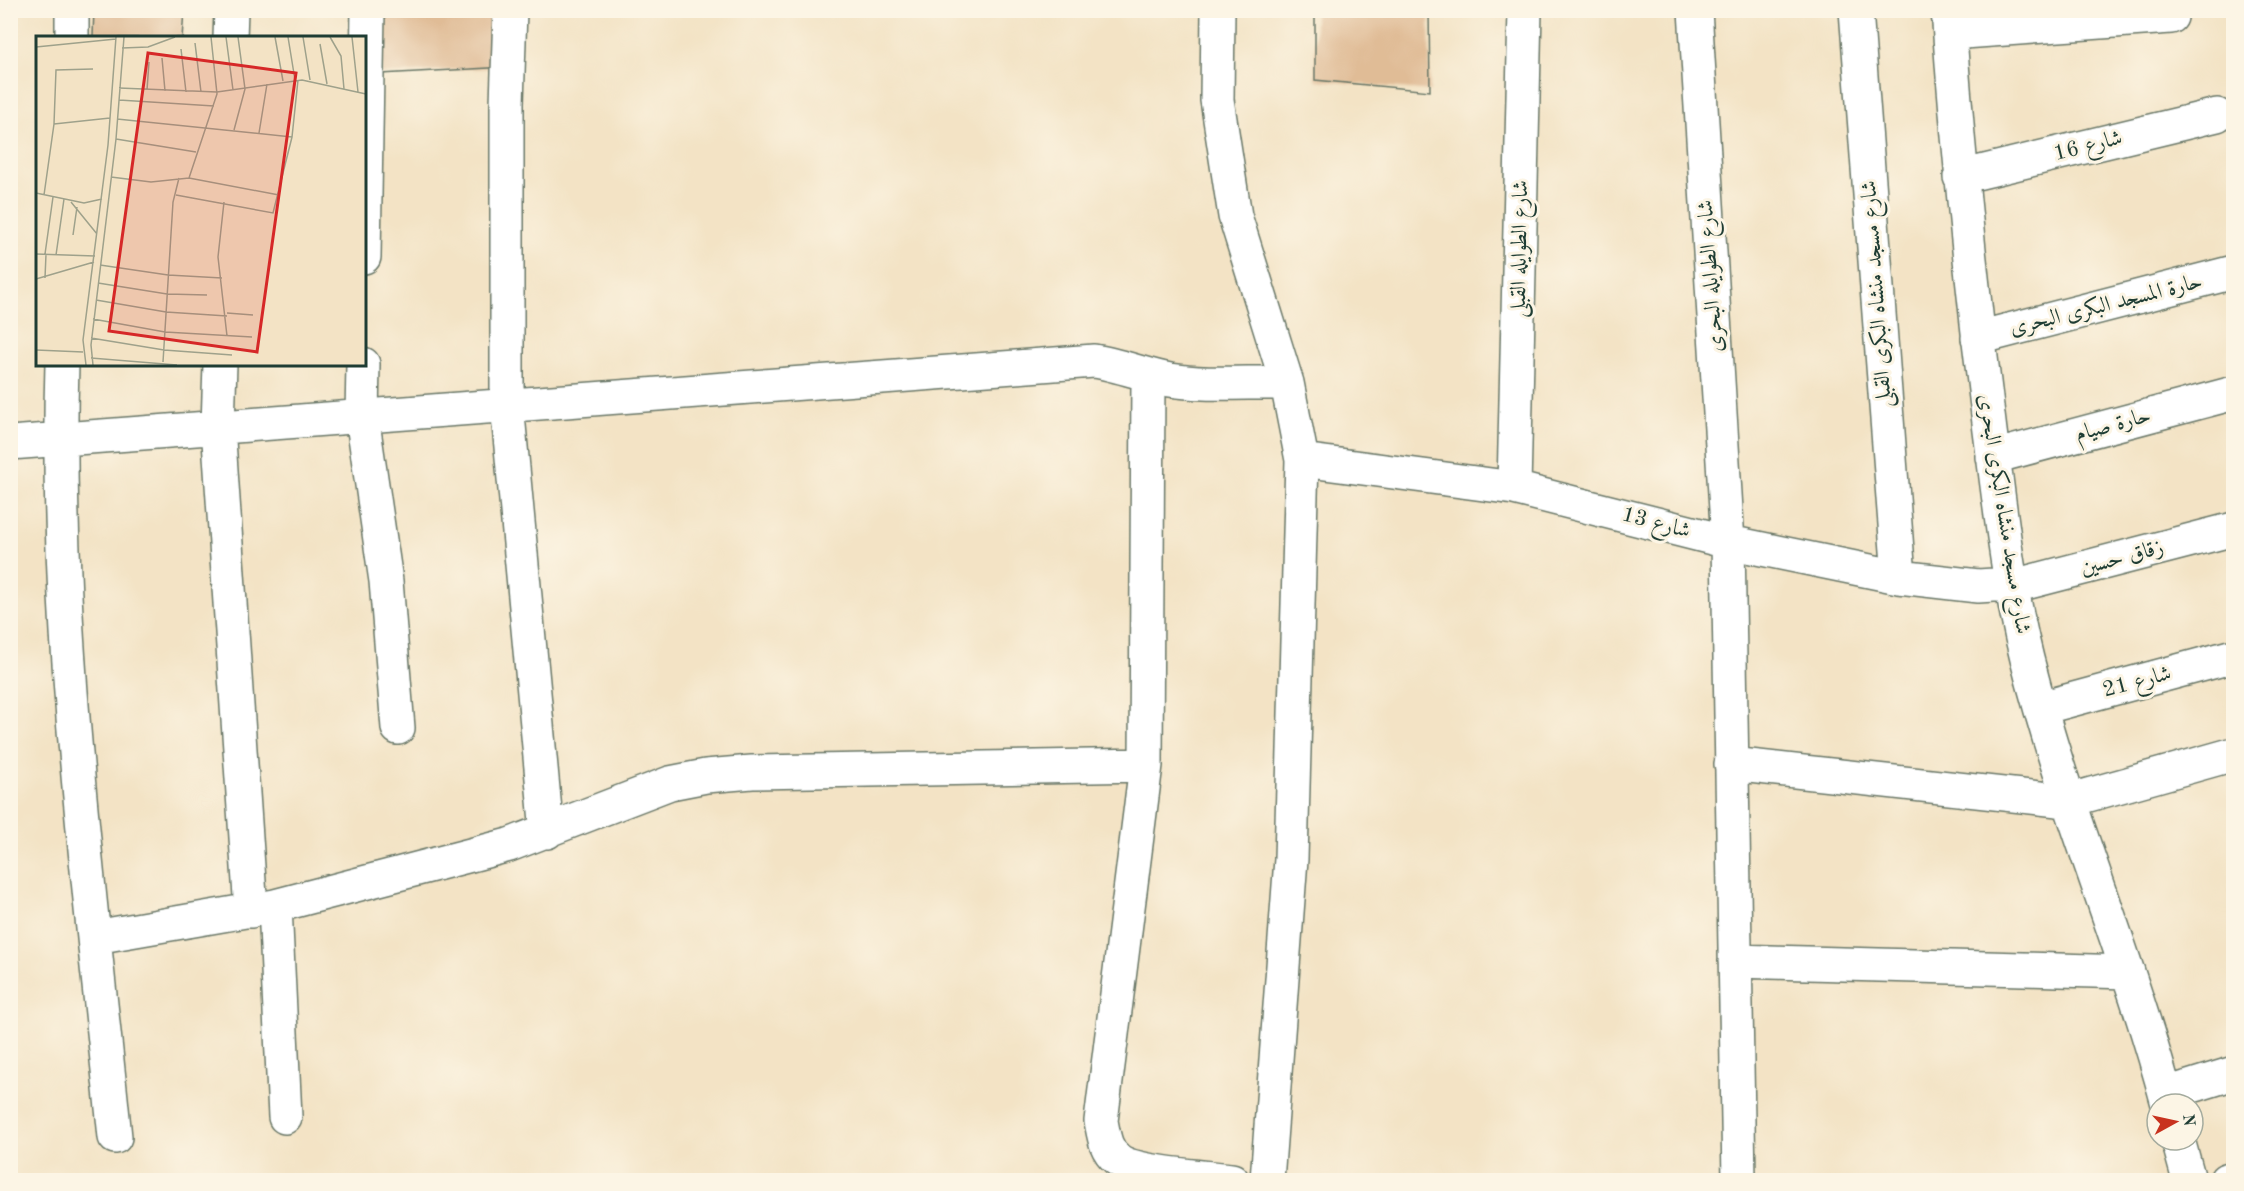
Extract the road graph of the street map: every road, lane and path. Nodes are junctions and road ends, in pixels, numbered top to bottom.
1 (72, 10) edge
2 (231, 10) edge
3 (368, 10) edge
4 (510, 10) edge
5 (1218, 10) edge
6 (1525, 10) edge
7 (1695, 10) edge
8 (1856, 10) edge
9 (2171, 17) dead end
10 (1949, 22) edge
11 (72, 36) edge
12 (230, 36) edge
13 (2217, 115) dead end
14 (366, 134) edge
15 (1960, 177) junction
16 (2234, 272) edge
17 (1978, 338) junction
18 (62, 366) edge
19 (220, 366) edge
20 (363, 366) edge
21 (1148, 375) junction
22 (1287, 383) junction
23 (2234, 393) edge
24 (507, 404) junction
25 (362, 416) junction
26 (218, 426) junction
27 (59, 439) junction
28 (10, 443) edge
29 (1993, 457) junction
30 (1302, 460) junction
31 (1514, 488) junction
32 (2234, 529) edge
33 (1728, 542) junction
34 (1899, 577) junction
35 (2010, 585) junction
36 (2234, 656) edge
37 (2041, 708) junction
38 (398, 728) dead end
39 (2234, 754) edge
40 (1731, 764) junction
41 (1146, 765) junction
42 (2067, 801) junction
43 (548, 832) junction
44 (263, 908) junction
45 (95, 937) junction
46 (1735, 961) junction
47 (2128, 972) junction
48 (2234, 1073) edge
49 (2165, 1092) edge
50 (2185, 1092) edge
51 (285, 1117) dead end
52 (115, 1137) dead end
53 (2181, 1152) edge
54 (2234, 1178) edge
55 (1232, 1180) edge
56 (1267, 1180) edge
57 (1738, 1180) edge
58 (2189, 1180) edge
59 (2226, 1180) edge

1 - 11 street
2 - 12 street
3 - 14 street
4 - 24 street
5 - 22 street
6 - 31 street, شارع الطوايله القبلى
7 - 33 street, شارع الطوايله البحرى
8 - 34 street, شارع مسجد منشاه البكرى القبلى
9 - 10 street
10 - 15 street, شارع مسجد منشاه البكرى البحرى
13 - 15 street, شارع 16
15 - 17 street, شارع مسجد منشاه البكرى البحرى
16 - 17 street, حارة المسجد البكرى البحرى
17 - 29 street, شارع مسجد منشاه البكرى البحرى
18 - 27 street
19 - 26 street
20 - 25 street
21 - 22 street
21 - 24 street
21 - 41 street
22 - 30 street
23 - 29 street, حارة صيام
24 - 25 street
24 - 43 street
25 - 26 street
25 - 38 street
26 - 27 street
26 - 44 street
27 - 28 street
27 - 45 street
29 - 35 street, شارع مسجد منشاه البكرى البحرى
30 - 31 street, شارع 13
30 - 56 street
31 - 33 street, شارع 13
32 - 35 street, زقاق حسين
33 - 34 street, شارع 13
33 - 40 street, شارع الطوايله البحرى
34 - 35 street, شارع 13
35 - 37 street, شارع مسجد منشاه البكرى البحرى
36 - 37 street, شارع 21
37 - 42 street, شارع مسجد منشاه البكرى البحرى
39 - 42 street
40 - 42 street
40 - 46 street, شارع الطوايله البحرى
41 - 43 street
41 - 55 street
42 - 47 street, شارع مسجد منشاه البكرى البحرى
43 - 44 street
44 - 45 street
44 - 51 street
45 - 52 street
46 - 47 street
46 - 57 street, شارع الطوايله البحرى
47 - 49 street, شارع مسجد منشاه البكرى البحرى
48 - 50 street
53 - 58 street
54 - 59 street

